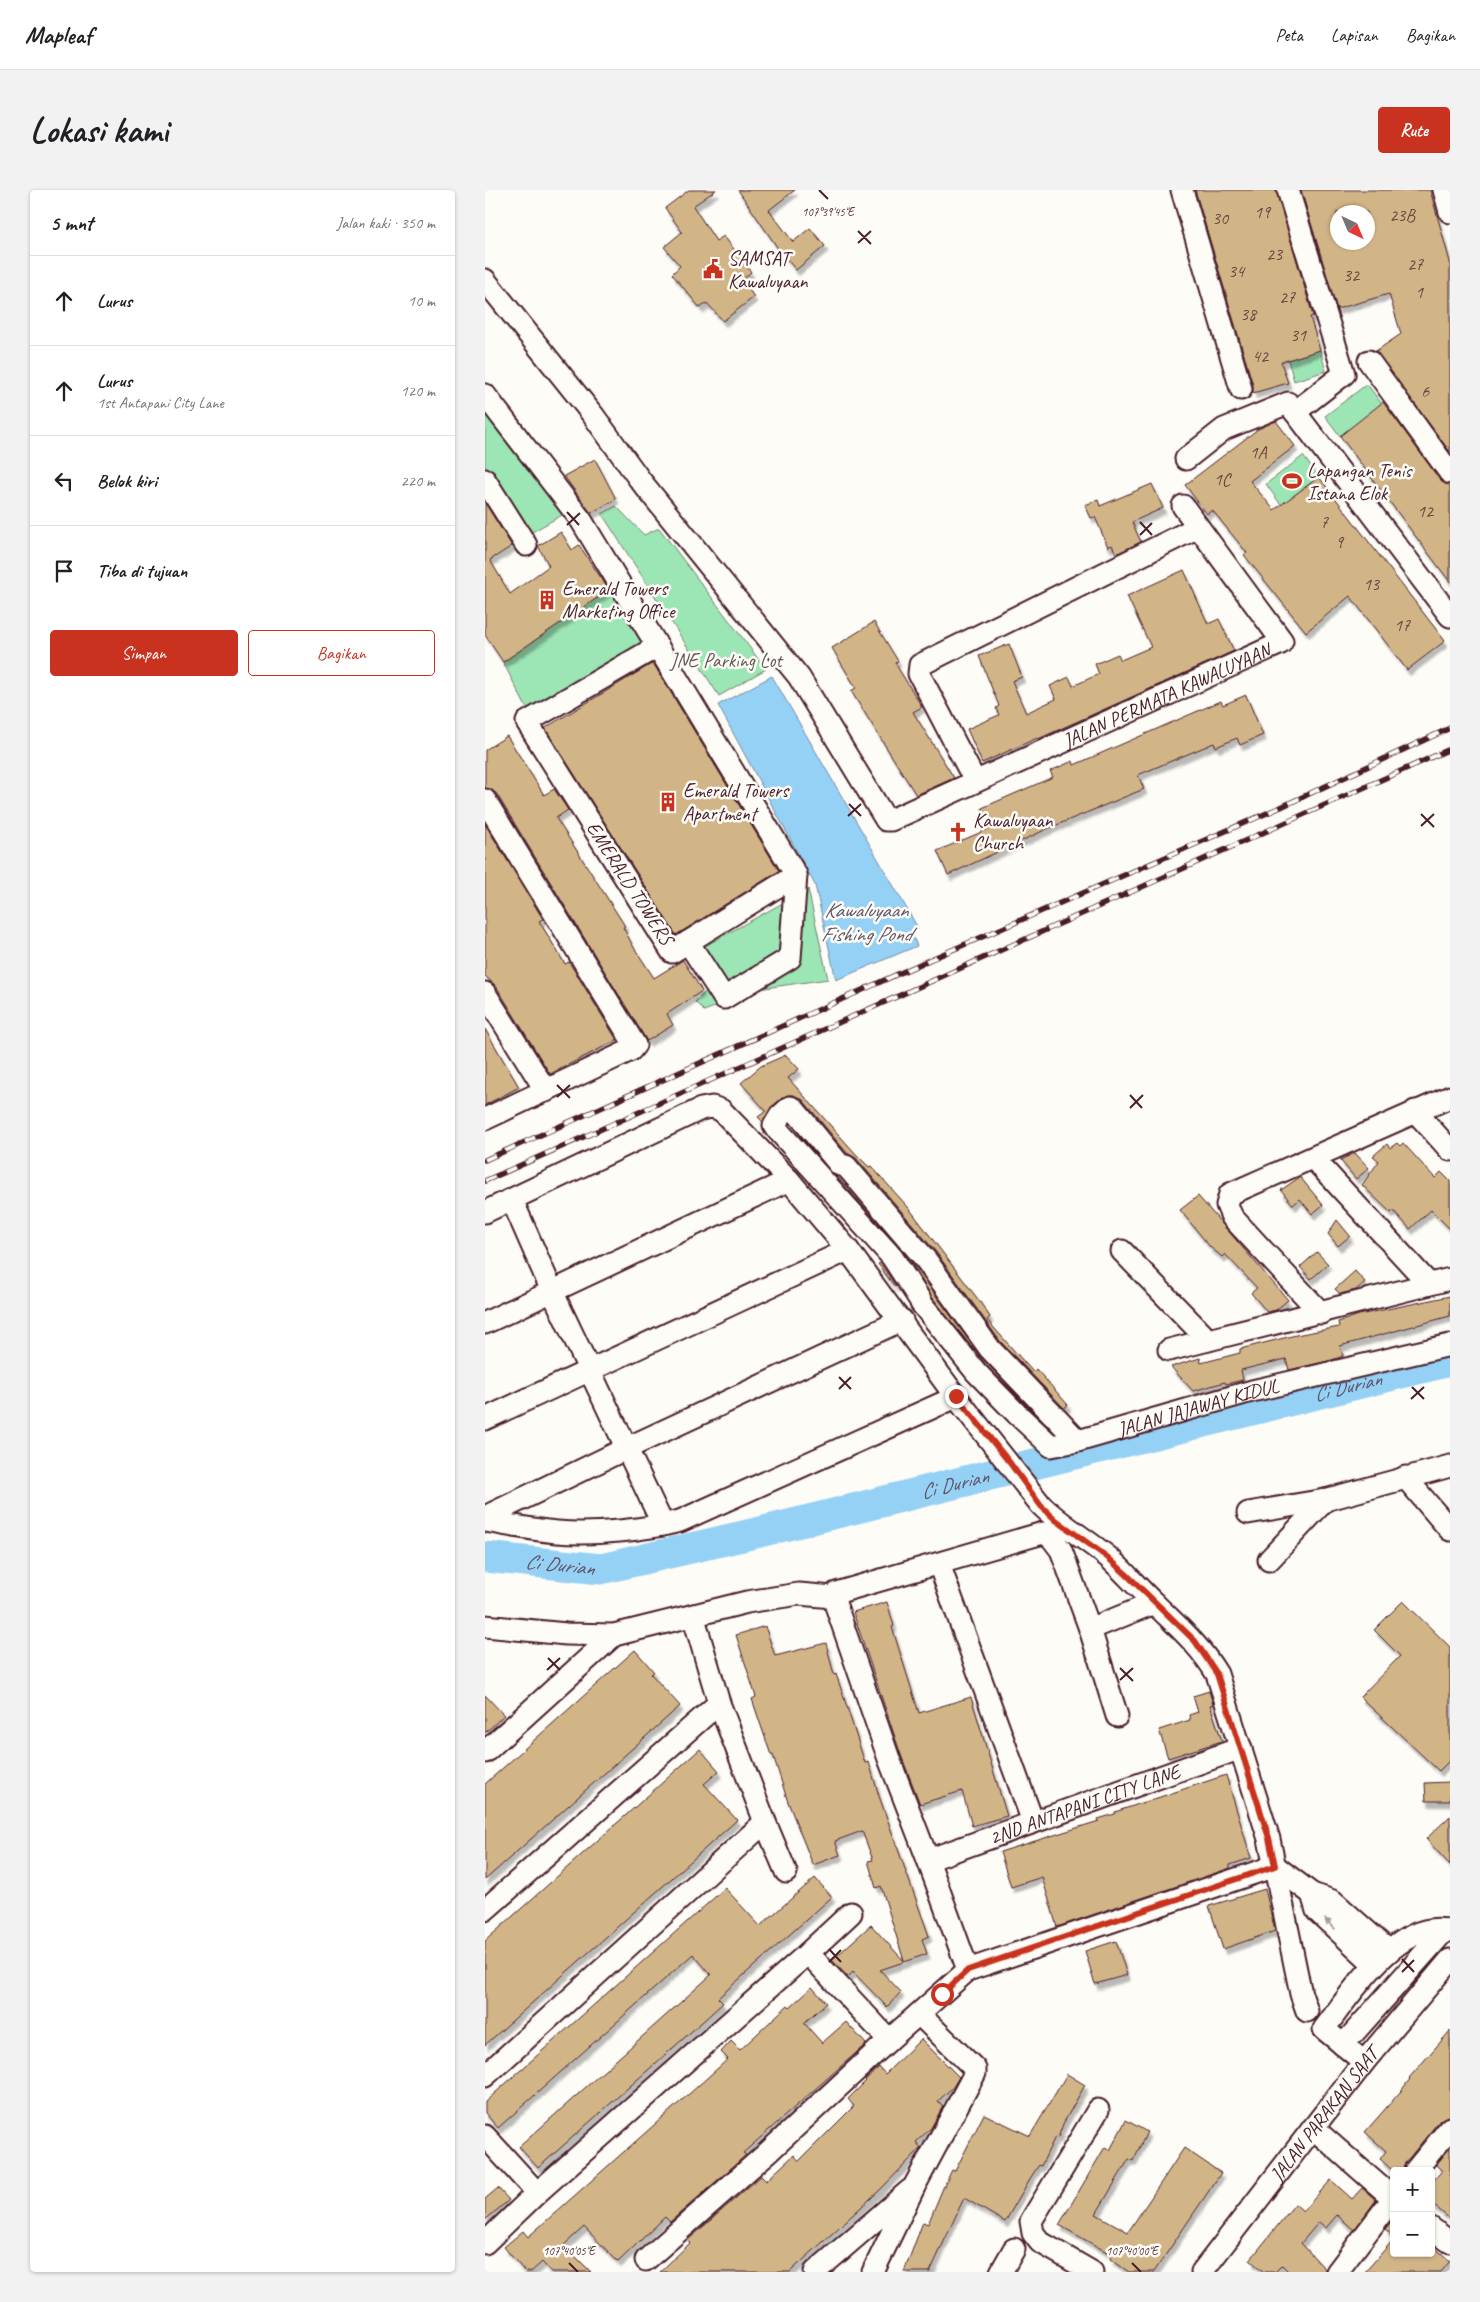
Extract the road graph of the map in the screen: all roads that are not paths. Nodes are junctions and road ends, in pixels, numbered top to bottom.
1 (1182, 190) edge
2 (1288, 190) edge
3 (1444, 190) edge
4 (1450, 212) edge
5 (485, 280) edge
6 (1369, 361) dead end
7 (1241, 389) dead end
8 (485, 394) edge
9 (1295, 412) junction
10 (1186, 459) dead end
11 (1450, 473) edge
12 (485, 480) edge
13 (1183, 506) dead end
14 (1198, 527) junction
15 (526, 545) dead end
16 (1450, 616) edge
17 (658, 646) junction
18 (975, 781) junction
19 (485, 800) edge
20 (796, 875) junction
21 (688, 942) junction
22 (485, 993) edge
23 (546, 1091) junction
24 (1450, 1097) edge
25 (1415, 1111) junction
26 (485, 1119) edge
27 (1450, 1150) edge
28 (1313, 1158) junction
29 (789, 1180) junction
30 (512, 1200) junction
31 (485, 1212) edge
32 (848, 1250) junction
33 (1122, 1250) dead end
34 (1450, 1279) edge
35 (1429, 1284) junction
36 (552, 1291) junction
37 (1321, 1313) junction
38 (902, 1320) junction
39 (485, 1323) edge
40 (1208, 1340) junction
41 (1450, 1345) edge
42 (1169, 1350) dead end
43 (589, 1369) junction
44 (956, 1396) junction
45 (485, 1419) edge
46 (1078, 1441) junction
47 (625, 1449) junction
48 (1450, 1466) edge
49 (1405, 1477) junction
50 (1325, 1500) junction
51 (1248, 1513) dead end
52 (485, 1516) edge
53 (485, 1521) edge
54 (663, 1525) junction
55 (1450, 1530) edge
56 (1269, 1560) dead end
57 (939, 1564) junction
58 (833, 1597) junction
59 (1154, 1603) junction
60 (693, 1615) junction
61 (485, 1626) edge
62 (1090, 1629) junction
63 (614, 1635) junction
64 (719, 1703) junction
65 (1117, 1716) dead end
66 (1241, 1748) junction
67 (485, 1752) edge
68 (765, 1822) junction
69 (1033, 1822) junction
70 (929, 1860) junction
71 (1275, 1866) junction
72 (786, 1872) dead end
73 (485, 1910) edge
74 (851, 1913) dead end
75 (1448, 1930) edge
76 (808, 1953) junction
77 (1381, 1957) junction
78 (1450, 1960) edge
79 (968, 1970) junction
80 (1307, 2011) dead end
81 (919, 2014) junction
82 (889, 2040) junction
83 (1343, 2045) junction
84 (1364, 2062) junction
85 (485, 2076) edge
86 (1099, 2110) dead end
87 (1313, 2128) junction
88 (1450, 2128) edge
89 (485, 2136) edge
90 (1418, 2167) edge
91 (915, 2185) junction
92 (537, 2193) junction
93 (1390, 2195) edge
94 (1390, 2202) edge
95 (1435, 2231) edge
96 (1450, 2242) edge
97 (485, 2243) edge
98 (1014, 2249) dead end
99 (646, 2260) dead end
100 (815, 2272) edge
101 (873, 2272) edge
102 (1001, 2272) edge
103 (1092, 2272) edge
104 (1201, 2272) edge
105 (1337, 2272) edge

1 - 7 street
2 - 9 street
3 - 4 street
5 - 18 street, JALAN PERMATA KAWALUYAAN
6 - 11 street
8 - 17 street
9 - 10 street
9 - 16 street
12 - 15 street
13 - 14 street, JALAN PERMATA KAWALUYAAN
14 - 18 street
14 - 18 street, JALAN PERMATA KAWALUYAAN
17 - 20 street
17 - 21 street, EMERALD TOWERS
19 - 23 street
20 - 21 street, EMERALD TOWERS
20 - 21 street
22 - 23 street
23 - 26 street
24 - 25 street
25 - 27 street
25 - 28 street
28 - 35 street
28 - 37 street
29 - 30 street
29 - 32 street
29 - 36 street
30 - 31 street
30 - 36 street
32 - 38 street
32 - 43 street
33 - 40 street
34 - 35 street
35 - 37 street
36 - 39 street
36 - 43 street
37 - 40 street
38 - 44 street
38 - 47 street
40 - 42 street
41 - 46 street, JALAN JAJAWAY KIDUL
43 - 45 street
43 - 47 street
44 - 54 street
44 - 59 street
46 - 46 street, JALAN JAJAWAY KIDUL
47 - 52 street
47 - 54 street
48 - 49 street
49 - 50 street
49 - 55 street
50 - 51 street
50 - 56 street
53 - 54 street
57 - 58 street
57 - 62 street
57 - 69 street
58 - 60 street
58 - 70 street
59 - 62 street
59 - 66 street
60 - 63 street
60 - 64 street
61 - 63 street
62 - 65 street
63 - 67 street
64 - 68 street
64 - 73 street
66 - 69 street, 2ND ANTAPANI CITY LANE
66 - 71 street
68 - 72 street
68 - 85 street
69 - 70 street, 2ND ANTAPANI CITY LANE
70 - 79 street
71 - 77 street
71 - 79 street
71 - 80 street
74 - 76 street
75 - 77 street
75 - 83 street
76 - 82 street
76 - 92 street
77 - 83 street
78 - 84 street, JALAN PARAKAN SAAT
79 - 81 street
81 - 82 street
81 - 91 street
82 - 99 street
83 - 84 street
84 - 87 street, JALAN PARAKAN SAAT
86 - 103 street
87 - 93 street
87 - 104 street, JALAN PARAKAN SAAT
88 - 90 street
89 - 92 street
91 - 100 street
91 - 101 street
92 - 97 street
94 - 105 street
95 - 96 street
98 - 102 street

